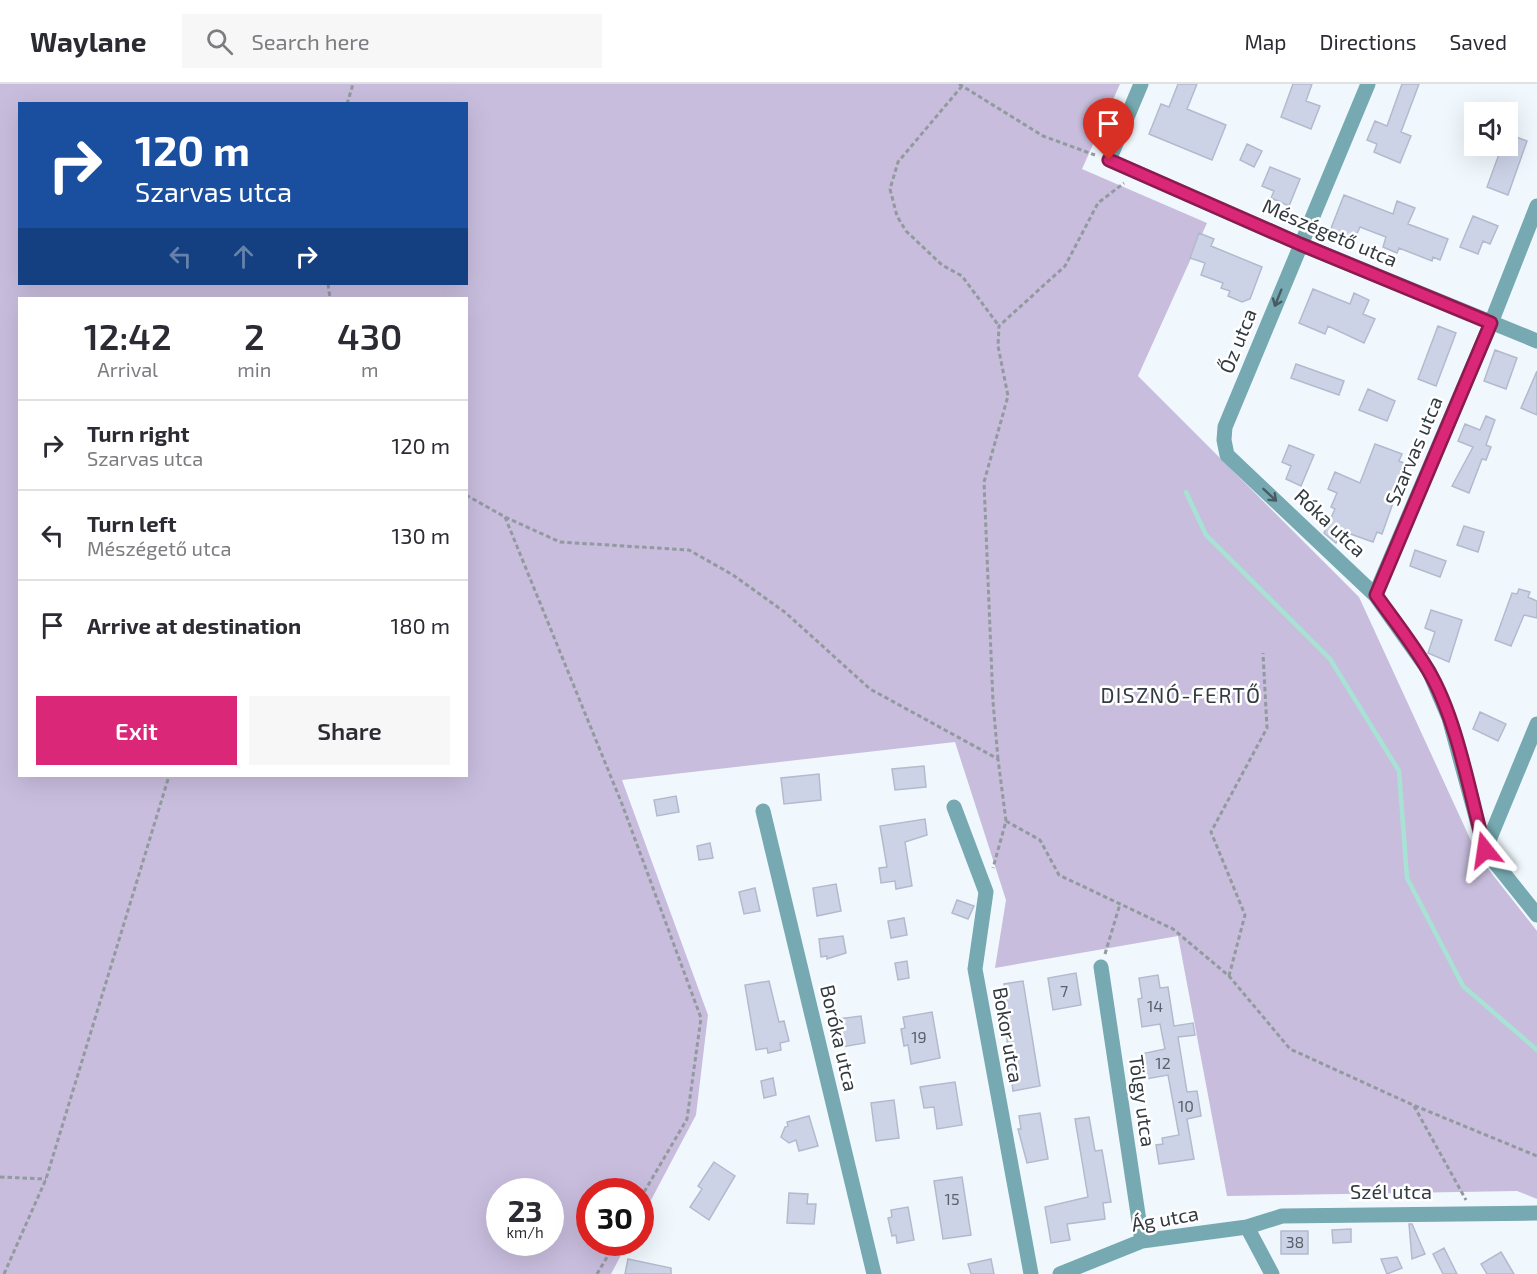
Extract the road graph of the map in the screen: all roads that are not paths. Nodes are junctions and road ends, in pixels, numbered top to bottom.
1 (1141, 84) edge
2 (1368, 84) edge
3 (1537, 206) edge
4 (1300, 244) junction
5 (1491, 323) junction
6 (1537, 341) edge
7 (1227, 455) joint
8 (1376, 595) junction
9 (1537, 724) edge
10 (954, 807) dead end
11 (763, 811) dead end
12 (1485, 850) junction
13 (1537, 915) edge
14 (1101, 967) road end
15 (1537, 1213) edge
16 (1247, 1227) junction
17 (1142, 1241) junction
18 (874, 1274) edge
19 (1031, 1274) edge
20 (1060, 1274) edge
21 (1272, 1274) edge

1 - 4 street, Mészégető utca
2 - 4 street, Őz utca
3 - 5 street, Szarvas utca
4 - 5 street, Mészégető utca
4 -> 7 street, Őz utca
5 - 6 street, Mészégető utca
5 - 8 street, Szarvas utca
7 -> 8 street, Róka utca
8 - 12 street, Róka utca
9 - 12 street
10 - 19 street, Bokor utca
11 - 18 street, Boróka utca
12 - 13 street, Róka utca
14 - 17 street, Tölgy utca
15 - 16 street, Szél utca
16 - 17 street, Ág utca
16 - 21 street
17 - 20 street, Ág utca

